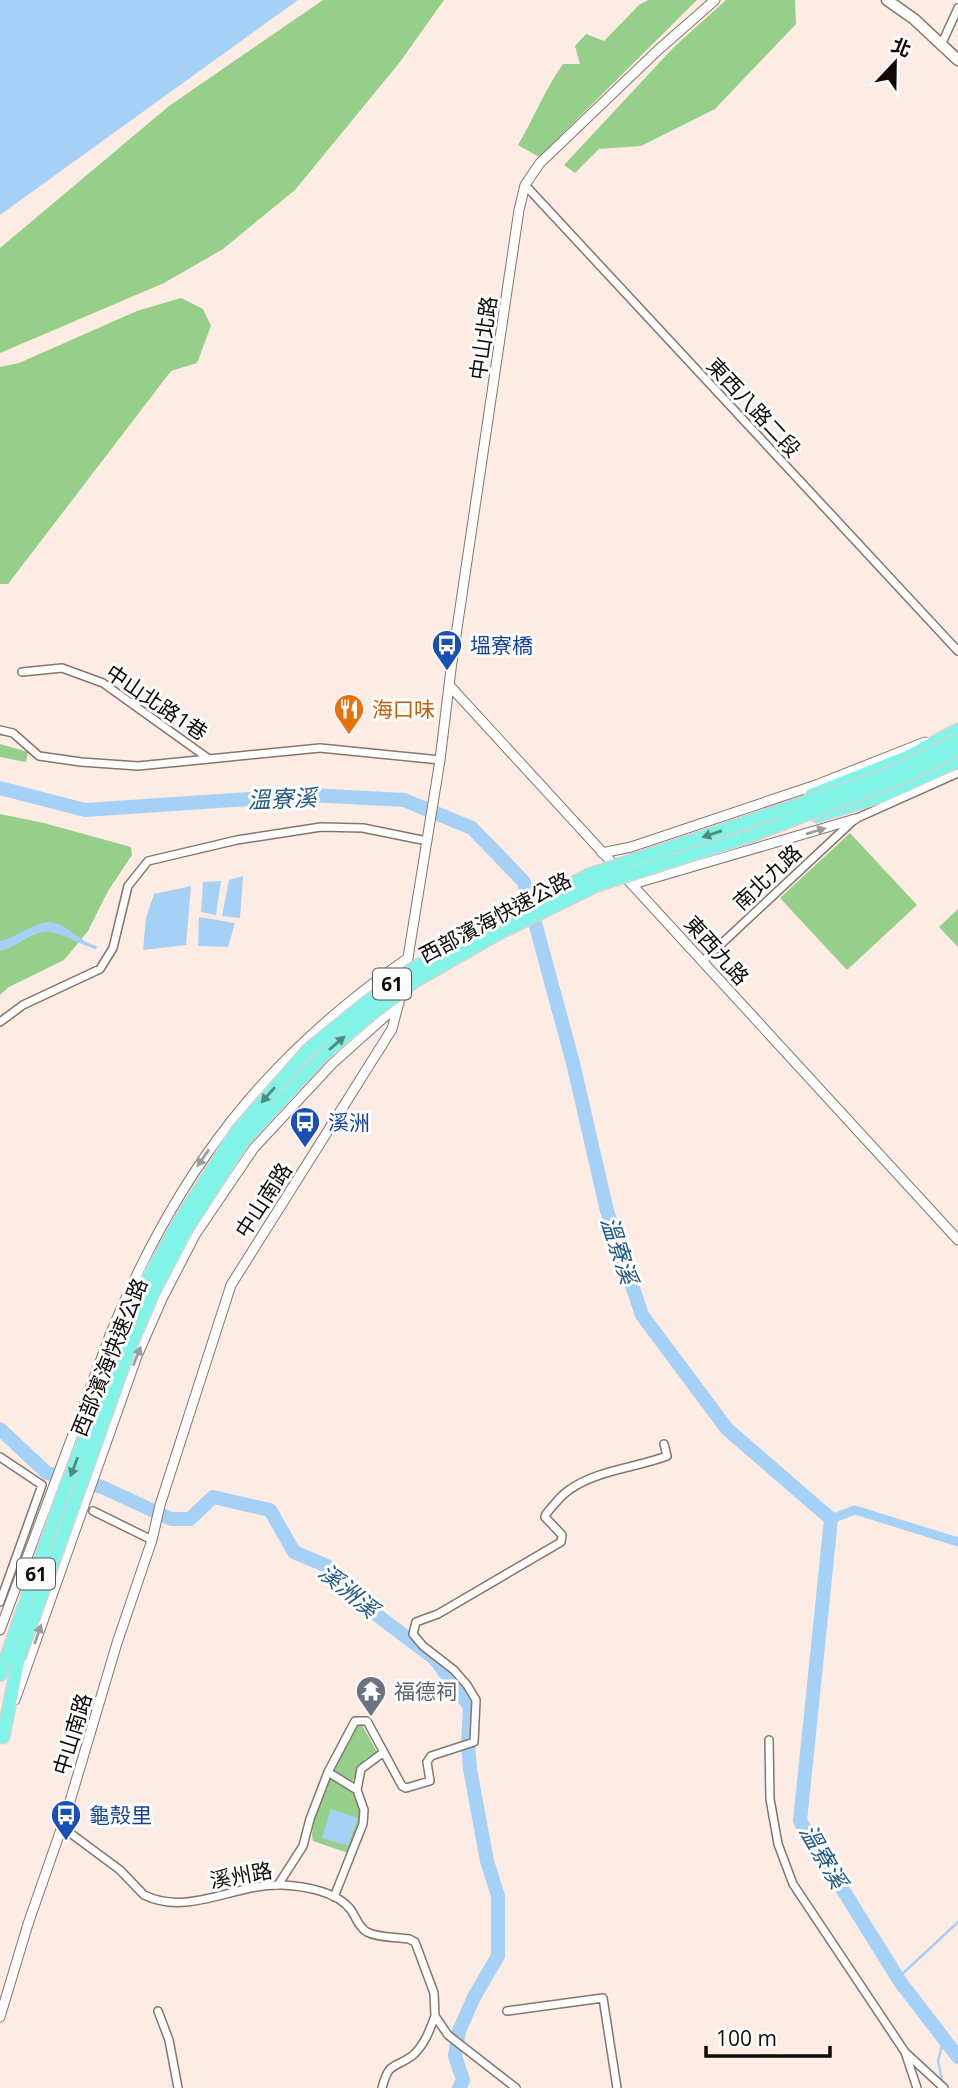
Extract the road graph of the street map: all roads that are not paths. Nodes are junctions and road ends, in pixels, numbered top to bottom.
1 (887, 0) edge
2 (712, 1) edge
3 (958, 8) edge
4 (942, 43) junction
5 (958, 60) edge
6 (525, 185) junction
7 (958, 652) edge
8 (22, 672) dead end
9 (449, 685) junction
10 (958, 728) edge
11 (0, 730) edge
12 (958, 740) edge
13 (958, 750) edge
14 (209, 759) junction
15 (440, 760) junction
16 (958, 761) edge
17 (958, 773) edge
18 (855, 819) junction
19 (753, 820) junction
20 (750, 836) junction
21 (427, 841) junction
22 (602, 853) junction
23 (633, 884) junction
24 (408, 958) junction
25 (702, 961) junction
26 (400, 1004) junction
27 (0, 1022) edge
28 (958, 1240) edge
29 (664, 1444) dead end
30 (0, 1457) edge
31 (93, 1511) dead end
32 (152, 1540) junction
33 (0, 1602) edge
34 (0, 1630) edge
35 (14, 1655) junction
36 (0, 1667) edge
37 (0, 1675) edge
38 (0, 1707) edge
39 (769, 1740) dead end
40 (1, 1741) edge
41 (384, 1752) junction
42 (328, 1772) junction
43 (357, 1790) junction
44 (62, 1827) junction
45 (278, 1885) junction
46 (334, 1898) junction
47 (158, 2011) dead end
48 (507, 2011) dead end
49 (435, 2016) junction
50 (0, 2017) edge
51 (905, 2052) junction
52 (178, 2088) edge
53 (382, 2088) edge
54 (516, 2088) edge
55 (617, 2088) edge
56 (917, 2088) edge
57 (944, 2088) edge

1 - 4 main road
2 - 6 street, 中山北路
3 - 4 street
4 - 5 main road
6 - 7 street, 東西八路二段
6 - 9 street, 中山北路
8 - 14 street, 中山北路1巷
9 - 15 street, 中山北路
9 - 22 street, 東西九路
10 - 19 highway
10 - 22 street
11 - 14 street
12 - 19 highway, 西部濱海快速公路 / 61, bridge
13 - 20 highway, 西部濱海快速公路 / 61, bridge
14 - 15 street, 中山北路1巷
15 - 21 street, 中山北路
16 - 20 highway
17 - 18 street, 南北九路
23 -> 18 street
18 - 25 street, 南北九路
19 -> 35 highway, 西部濱海快速公路 / 61, bridge
35 -> 20 highway, 西部濱海快速公路 / 61, bridge
21 - 24 street, 中山南路
21 - 27 street
22 - 23 street, 東西九路
23 - 25 street, 東西九路
24 - 26 street, 中山南路
24 -> 34 street
25 - 28 street, 東西九路
26 - 32 street, 中山南路
40 -> 26 street
29 - 41 street
30 - 33 street
31 - 32 street
32 - 44 street, 中山南路
35 - 36 highway
35 - 37 highway, 西部濱海快速公路 / 61
35 - 38 highway, 西部濱海快速公路 / 61
35 - 40 highway
39 - 51 street
41 - 42 street
41 - 43 street
42 - 43 street
42 - 45 street
43 - 46 street
44 - 45 street, 溪州路
44 - 50 street, 中山南路
45 - 46 street, 溪州路
46 - 49 street, 溪州路
47 - 52 street
48 - 55 street
49 - 53 street
49 - 54 street
51 - 56 street
51 - 57 street

